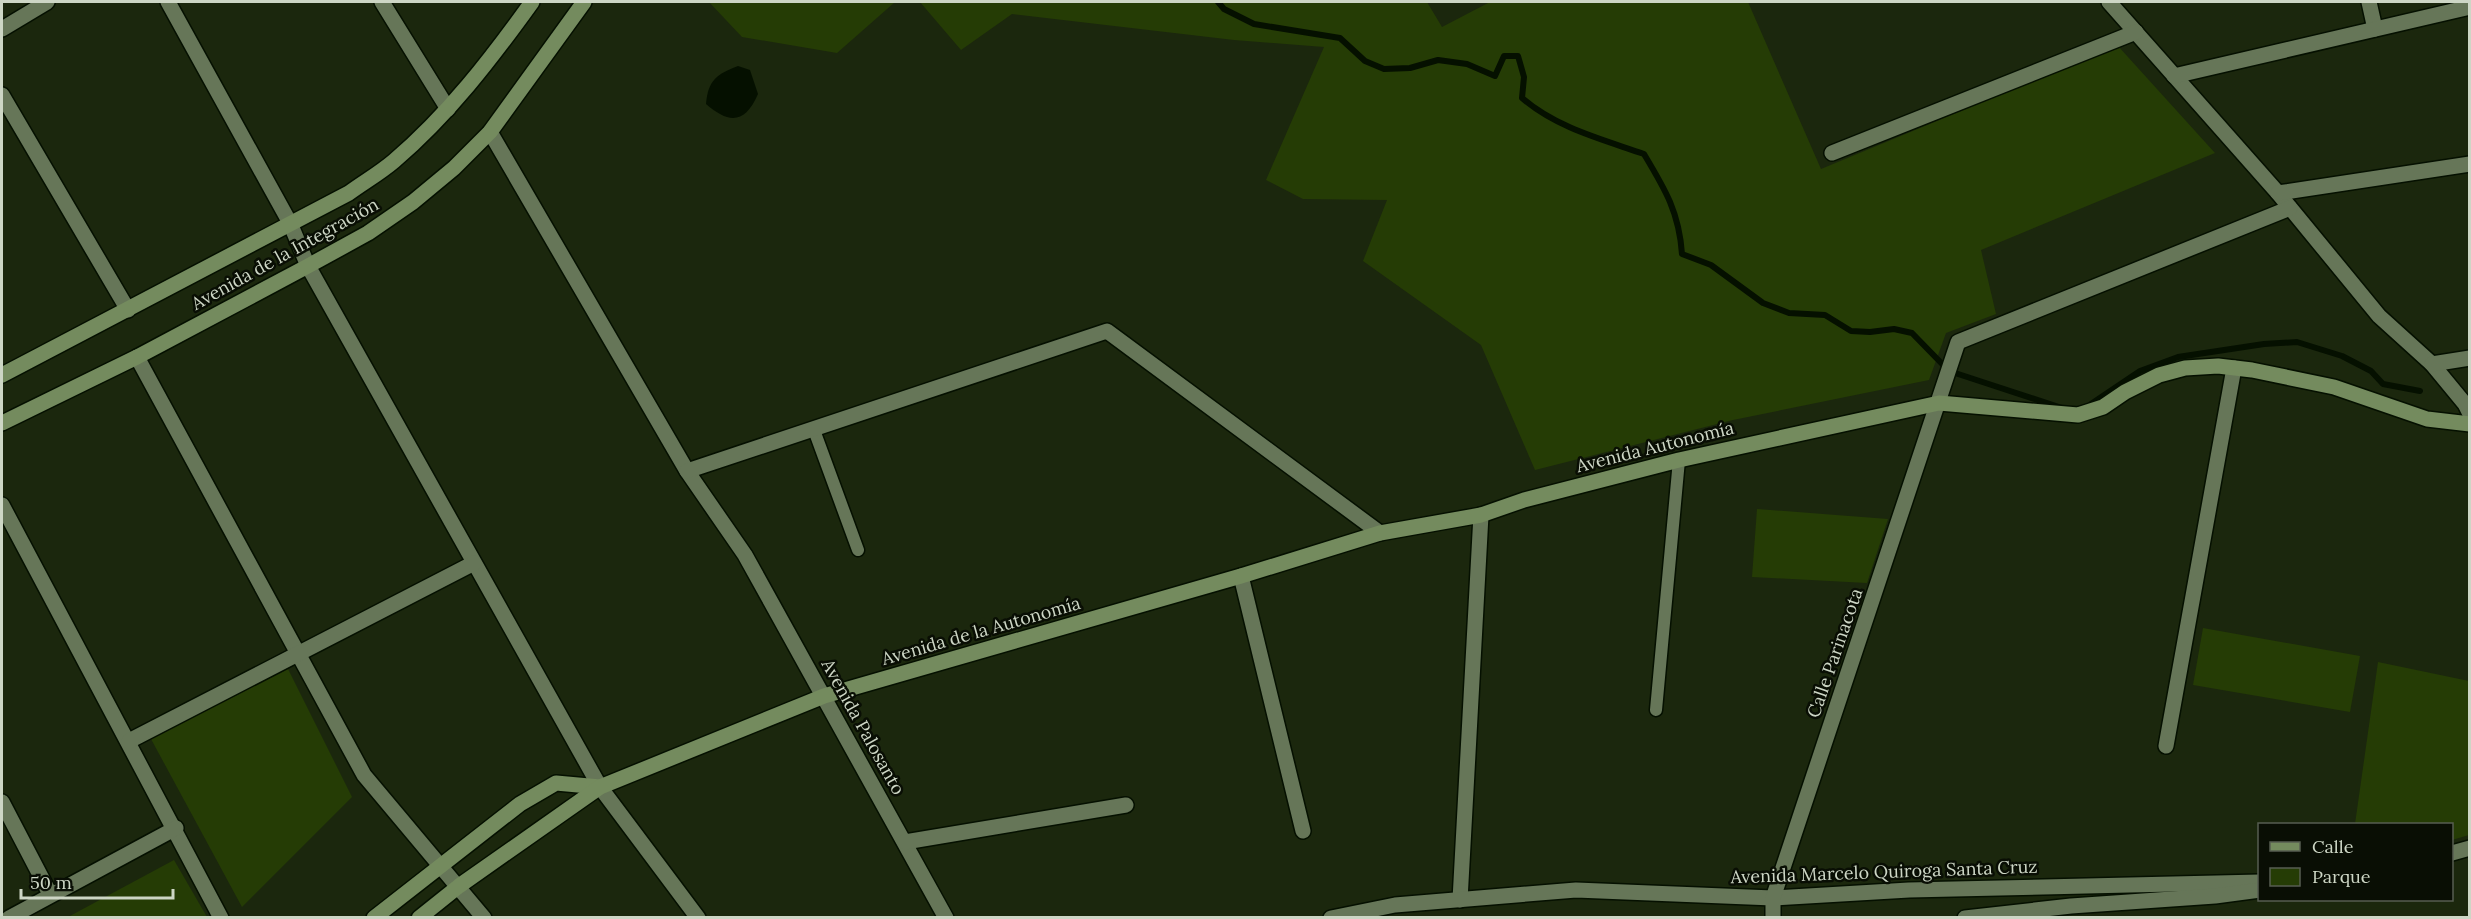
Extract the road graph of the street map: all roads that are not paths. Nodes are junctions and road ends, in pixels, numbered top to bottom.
1 (46, 2) edge
2 (168, 2) edge
3 (382, 2) edge
4 (532, 2) edge
5 (584, 2) edge
6 (2109, 2) edge
7 (2369, 2) edge
8 (2469, 7) edge
9 (2, 29) edge
10 (2375, 29) junction
11 (2136, 32) junction
12 (2175, 76) junction
13 (2, 95) edge
14 (448, 109) junction
15 (490, 132) junction
16 (1832, 153) dead end
17 (2469, 164) edge
18 (2278, 193) junction
19 (2290, 208) junction
20 (290, 223) junction
21 (308, 266) junction
22 (128, 310) junction
23 (137, 357) junction
24 (2469, 358) edge
25 (2432, 364) junction
26 (2234, 368) junction
27 (2, 375) edge
28 (1940, 403) junction
29 (2469, 414) edge
30 (2, 423) edge
31 (2469, 424) edge
32 (814, 430) junction
33 (1679, 460) junction
34 (687, 471) junction
35 (2, 505) edge
36 (1481, 514) junction
37 (1380, 533) junction
38 (858, 550) dead end
39 (474, 563) junction
40 (1242, 576) junction
41 (298, 654) junction
42 (824, 696) junction
43 (1656, 710) dead end
44 (129, 741) junction
45 (2166, 746) dead end
46 (600, 787) junction
47 (2, 802) edge
48 (1126, 805) dead end
49 (176, 828) junction
50 (1303, 831) dead end
51 (905, 842) junction
52 (2469, 848) edge
53 (2453, 852) edge
54 (442, 866) junction
55 (2258, 882) edge
56 (459, 886) junction
57 (2258, 890) edge
58 (50, 894) junction
59 (1773, 898) junction
60 (1460, 900) junction
61 (9, 918) edge
62 (221, 918) edge
63 (374, 918) edge
64 (419, 918) edge
65 (484, 918) edge
66 (698, 918) edge
67 (946, 918) edge
68 (1330, 918) edge
69 (1773, 918) edge
70 (1965, 918) edge

1 - 9 street
2 - 20 street
3 - 14 street
4 - 14 street, Avenida de la Integración
5 - 15 street, Avenida de la Integración
6 - 11 street
7 - 10 street
8 - 10 street
10 - 12 street
11 - 12 street
11 - 16 street
12 - 18 street
13 - 22 street
14 - 20 street, Avenida de la Integración
15 - 21 street, Avenida de la Integración
15 - 34 street, Avenida Palosanto
17 - 18 street
18 - 19 street
19 - 25 street
19 - 28 street, Calle Parinacota
20 - 21 street
20 - 22 street, Avenida de la Integración
21 - 23 street, Avenida de la Integración
21 - 39 street
22 - 27 street, Avenida de la Integración
23 - 30 street, Avenida de la Integración
23 - 41 street
24 - 25 street
25 - 29 street
26 - 28 street, Avenida Autonomía
26 - 31 street, Avenida Autonomía
26 - 45 street
28 - 33 street, Avenida Autonomía
28 - 59 street, Calle Parinacota
32 - 34 street
32 - 37 street
32 - 38 lane
33 - 36 street, Avenida Autonomía
33 - 43 lane
34 - 42 street, Avenida Palosanto
35 - 44 street
36 - 37 street, Avenida Autonomía
36 - 60 street
37 - 40 street, Avenida de la Autonomía
39 - 41 street
39 - 46 street
40 - 42 street, Avenida de la Autonomía
40 - 50 street
41 - 44 street
41 - 54 street
42 - 46 street, Avenida de la Autonomía
42 - 51 street, Avenida Palosanto
44 - 49 street
46 - 54 street, Avenida de la Autonomía
46 - 56 street, Avenida de la Autonomía
46 - 66 street
47 - 58 street
48 - 51 street
49 - 58 street
49 - 62 street
51 - 67 street, Avenida Palosanto
52 - 53 street
54 - 56 street
54 - 63 street, Avenida de la Autonomía
55 - 59 street, Avenida Marcelo Quiroga Santa Cruz
56 - 64 street, Avenida de la Autonomía
56 - 65 street
57 - 70 street
58 - 61 street
59 - 60 street, Avenida Marcelo Quiroga Santa Cruz
59 - 69 street, Calle Parinacota
60 - 68 street, Avenida Marcelo Quiroga Santa Cruz

